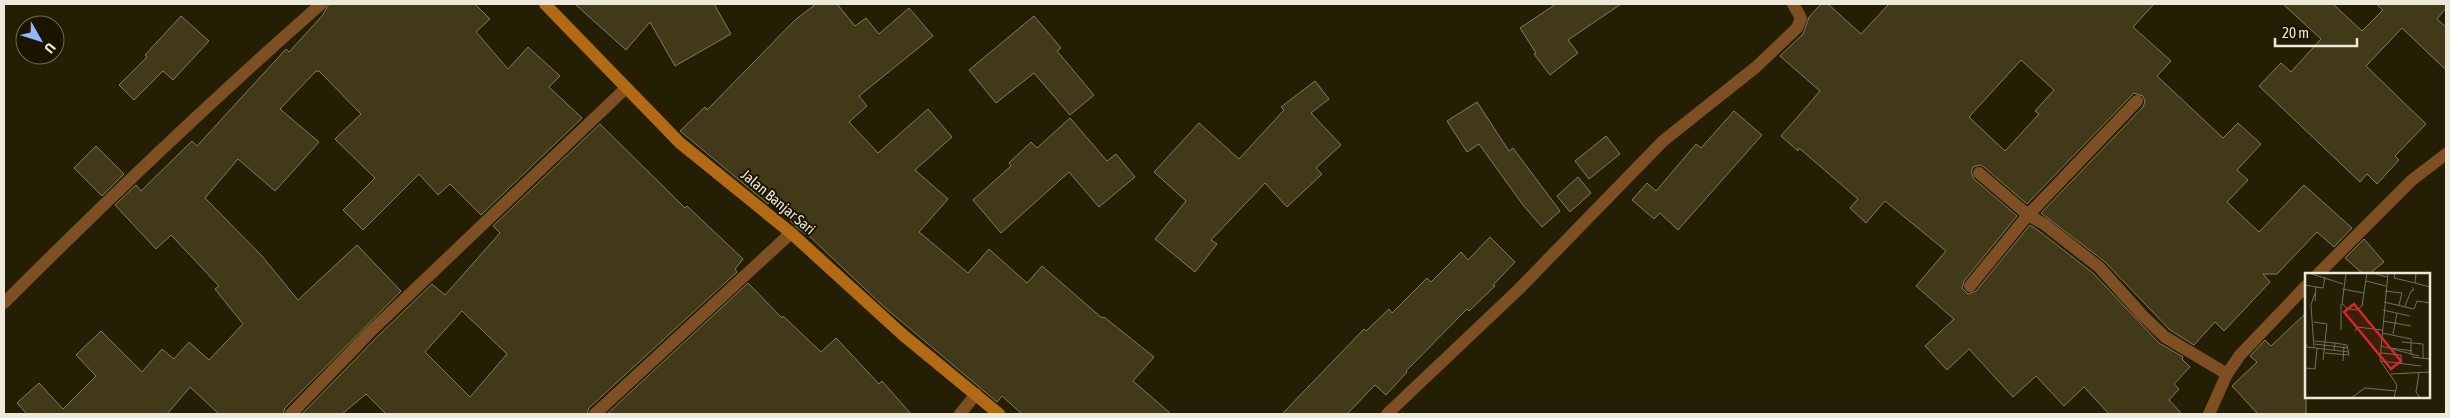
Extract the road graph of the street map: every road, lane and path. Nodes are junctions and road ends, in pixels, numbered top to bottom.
1 (321, 4) edge
2 (545, 4) edge
3 (1793, 4) edge
4 (626, 88) junction
5 (2137, 101) dead end
6 (2446, 154) edge
7 (1979, 173) dead end
8 (2028, 215) junction
9 (791, 232) junction
10 (2319, 273) edge
11 (1970, 286) dead end
12 (2305, 287) edge
13 (4, 303) edge
14 (2226, 374) junction
15 (976, 394) junction
16 (291, 414) edge
17 (595, 414) edge
18 (960, 414) edge
19 (1000, 414) edge
20 (1387, 414) edge
21 (2209, 414) edge

1 - 13 street
2 - 4 street, Jalan Banjar Sari
3 - 20 street
4 - 9 street, Jalan Banjar Sari
4 - 16 street
5 - 8 street
6 - 10 street
7 - 8 street
8 - 11 street
8 - 14 street
9 - 15 street, Jalan Banjar Sari
9 - 17 street
12 - 14 street
14 - 21 street
15 - 18 street
15 - 19 street, Jalan Banjar Sari

